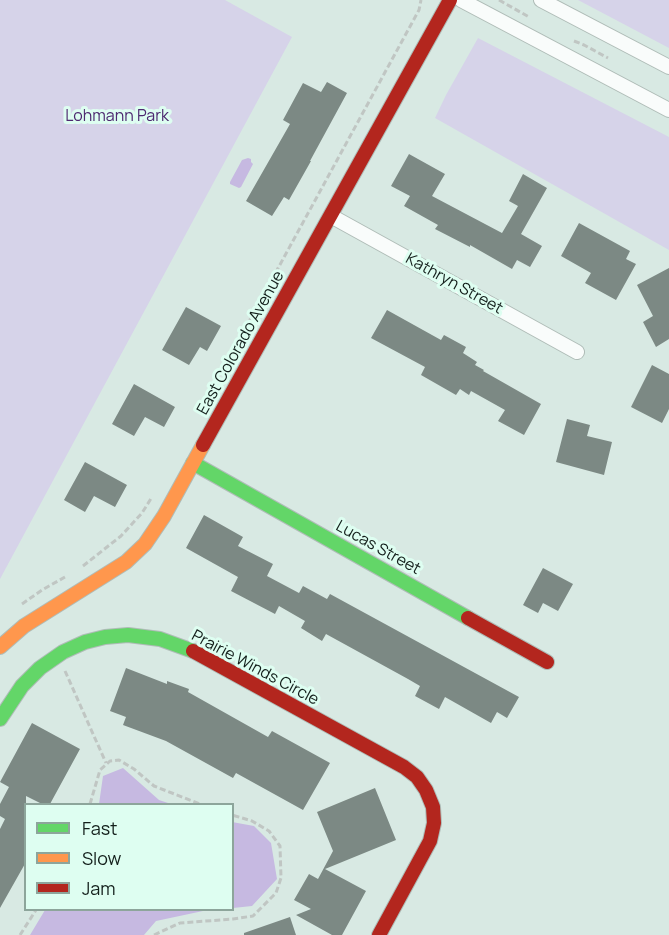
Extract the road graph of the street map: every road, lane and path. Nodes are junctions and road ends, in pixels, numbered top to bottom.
1 (421, 0) edge
2 (450, 0) edge
3 (461, 0) edge
4 (542, 0) edge
5 (669, 67) edge
6 (668, 106) edge
7 (331, 216) junction
8 (238, 341) dead end
9 (578, 352) dead end
10 (193, 464) junction
11 (152, 496) dead end
12 (78, 569) dead end
13 (69, 574) dead end
14 (20, 605) dead end
15 (0, 647) edge
16 (547, 662) dead end
17 (63, 667) dead end
18 (0, 719) edge
19 (107, 764) junction
20 (90, 803) edge
21 (197, 803) edge
22 (234, 816) edge
23 (35, 911) edge
24 (20, 935) edge
25 (154, 935) edge
26 (379, 935) edge

1 - 8 path
2 - 7 street, East Colorado Avenue
3 - 6 street
4 - 5 street
7 - 9 street, Kathryn Street
7 - 10 street, East Colorado Avenue
10 - 15 street, East Colorado Avenue
10 - 16 street, Lucas Street
11 - 12 path
13 - 14 path
17 - 19 path
18 - 26 street, Prairie Winds Circle
19 - 20 path
19 - 21 path
22 - 25 path
23 - 24 path

